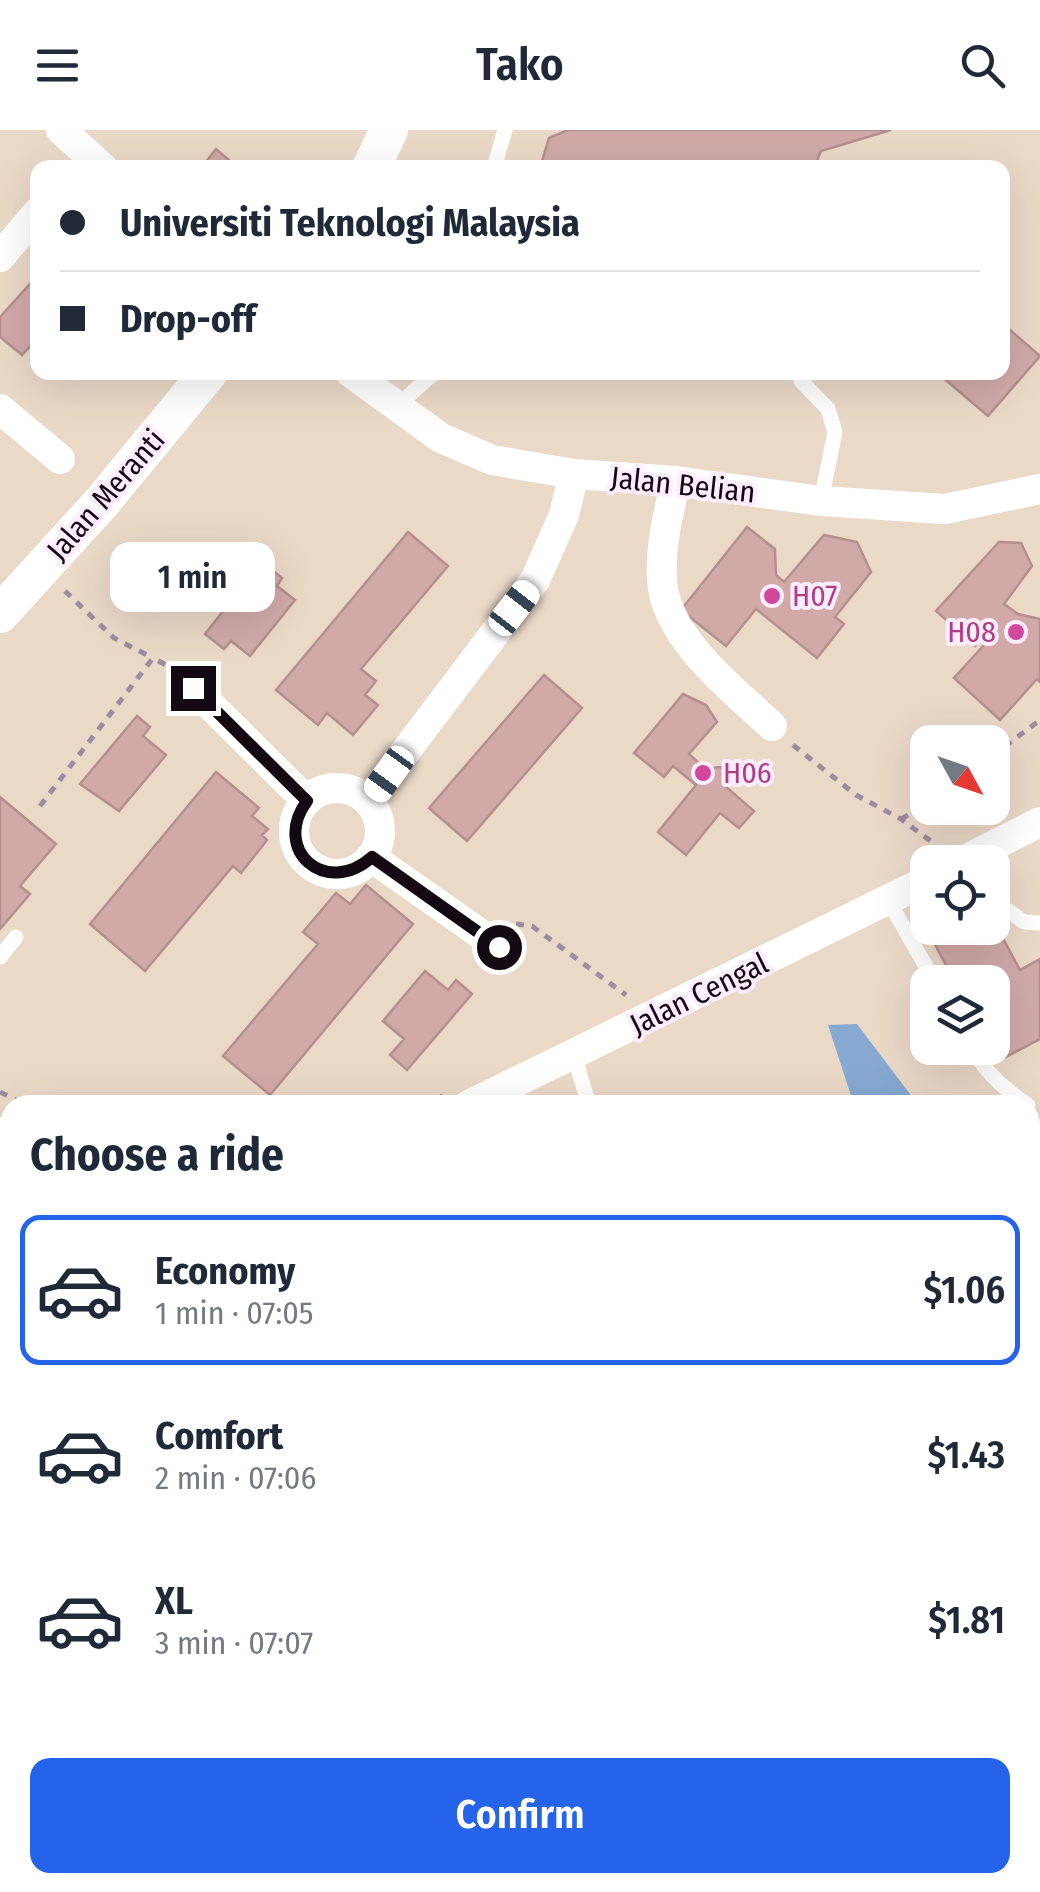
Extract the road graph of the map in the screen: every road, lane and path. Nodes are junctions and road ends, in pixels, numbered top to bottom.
1 (61, 130) edge
2 (389, 130) edge
3 (505, 130) edge
4 (86, 160) edge
5 (374, 160) edge
6 (496, 160) edge
7 (30, 222) edge
8 (0, 258) edge
9 (202, 380) edge
10 (360, 380) edge
11 (427, 380) edge
12 (801, 381) dead end
13 (395, 408) junction
14 (0, 410) edge
15 (60, 459) dead end
16 (574, 474) junction
17 (676, 481) junction
18 (1040, 488) edge
19 (821, 501) junction
20 (42, 569) junction
21 (0, 614) edge
22 (153, 658) junction
23 (193, 688) joint
24 (1040, 720) edge
25 (772, 726) joint
26 (1010, 742) edge
27 (307, 801) junction
28 (368, 801) junction
29 (40, 806) dead end
30 (910, 814) edge
31 (901, 819) junction
32 (1040, 822) edge
33 (940, 845) edge
34 (986, 845) edge
35 (372, 857) junction
36 (910, 889) edge
37 (888, 900) junction
38 (1010, 912) edge
39 (1040, 923) edge
40 (16, 937) dead end
41 (499, 947) joint
42 (0, 957) edge
43 (924, 965) edge
44 (636, 1003) dead end
45 (574, 1055) junction
46 (982, 1065) edge
47 (490, 1095) edge
48 (586, 1095) edge
49 (1013, 1095) edge

1 - 4 street
2 - 5 street
3 - 6 lane
7 - 8 street
9 - 20 street, Jalan Meranti
10 - 13 street, Jalan Belian
11 - 13 lane
12 - 19 lane
13 - 16 street, Jalan Belian
14 - 15 street
16 - 17 street, Jalan Belian
16 - 28 street
17 - 19 street, Jalan Belian
17 - 25 street
18 - 19 street, Jalan Belian
20 - 21 street, Jalan Meranti
20 - 22 path
22 - 23 path
22 - 29 path
23 - 27 street
24 - 26 path
25 - 31 path
27 - 28 street
27 - 35 street
28 - 35 street
30 - 31 path
31 - 33 path
32 - 34 street
35 - 41 street
36 - 37 street, Jalan Cengal
37 - 43 lane
37 - 45 street, Jalan Cengal
38 - 39 lane
40 - 42 lane
41 - 44 path
45 - 47 street, Jalan Cengal
45 - 48 lane
46 - 49 lane

